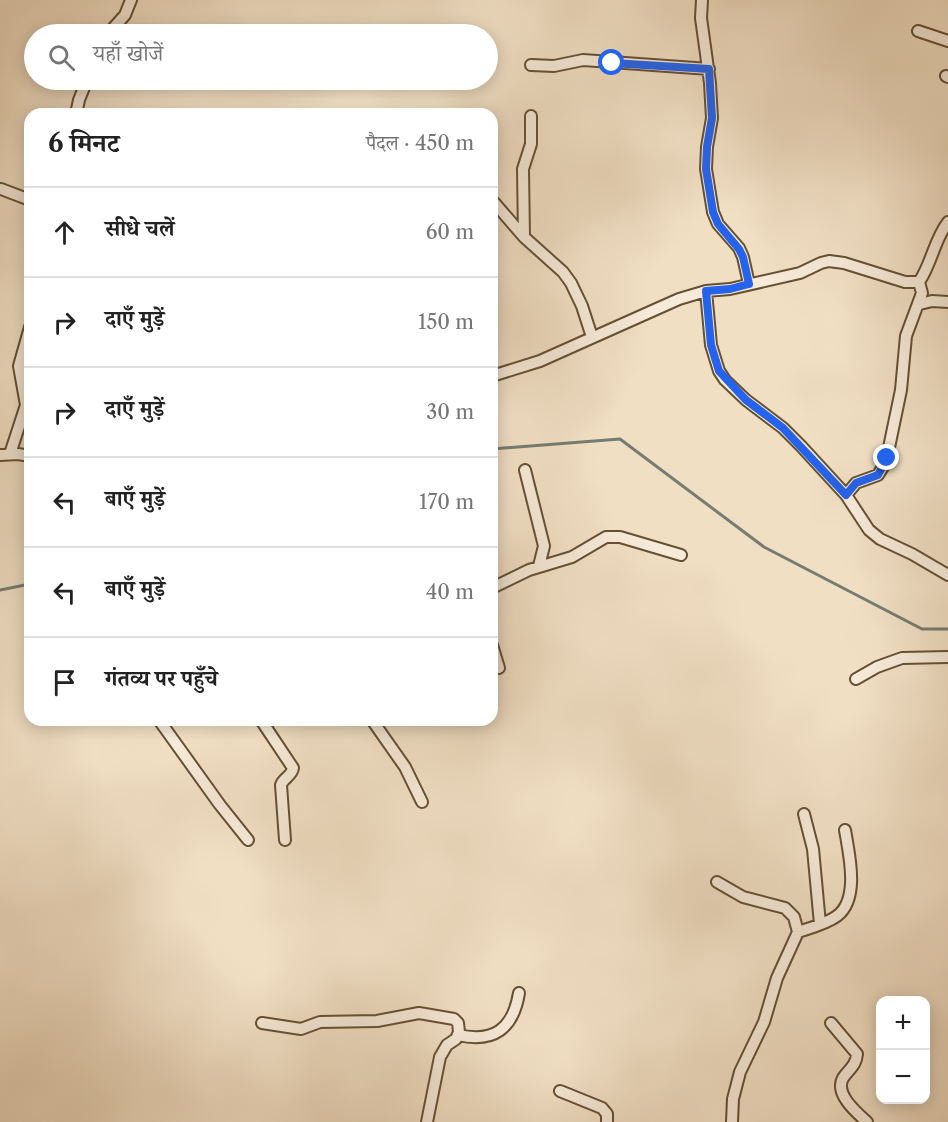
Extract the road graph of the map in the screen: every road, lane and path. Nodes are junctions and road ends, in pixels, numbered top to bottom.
1 (131, 0) edge
2 (702, 0) edge
3 (117, 24) edge
4 (918, 31) dead end
5 (948, 41) edge
6 (531, 65) dead end
7 (709, 69) junction
8 (83, 90) edge
9 (77, 108) edge
10 (531, 116) dead end
11 (1, 189) edge
12 (24, 198) edge
13 (498, 207) edge
14 (948, 222) edge
15 (524, 237) junction
16 (919, 282) junction
17 (749, 284) junction
18 (706, 291) junction
19 (948, 302) edge
20 (920, 304) junction
21 (592, 337) junction
22 (24, 348) edge
23 (498, 374) edge
24 (24, 394) edge
25 (24, 410) edge
26 (5, 454) edge
27 (24, 456) edge
28 (525, 470) dead end
29 (846, 495) junction
30 (681, 555) dead end
31 (539, 566) junction
32 (948, 575) edge
33 (498, 585) edge
34 (948, 657) edge
35 (498, 665) edge
36 (499, 668) dead end
37 (856, 679) dead end
38 (163, 726) edge
39 (265, 726) edge
40 (376, 726) edge
41 (422, 802) dead end
42 (804, 814) dead end
43 (845, 830) dead end
44 (248, 840) dead end
45 (285, 840) dead end
46 (717, 882) dead end
47 (820, 924) junction
48 (798, 932) junction
49 (519, 993) dead end
50 (262, 1023) dead end
51 (831, 1023) dead end
52 (458, 1035) junction
53 (560, 1091) dead end
54 (427, 1122) edge
55 (607, 1122) edge
56 (732, 1122) edge
57 (867, 1122) edge

1 - 3 street
2 - 7 street
4 - 5 street
6 - 7 street
7 - 17 street
8 - 9 street
10 - 15 street
11 - 12 street
13 - 15 street
14 - 16 street
15 - 21 street
16 - 17 street
16 - 20 street
17 - 18 street
18 - 21 street
18 - 29 street
19 - 20 street
20 - 29 street
21 - 23 street
22 - 24 street
25 - 26 street
26 - 27 street
28 - 31 street
29 - 32 street
30 - 31 street
31 - 33 street
34 - 37 street
35 - 36 street
38 - 44 street
39 - 45 street
40 - 41 street
42 - 47 street
43 - 47 street
46 - 48 street
47 - 48 street
48 - 56 street
49 - 52 street
50 - 52 street
51 - 57 street
52 - 54 street
53 - 55 street

